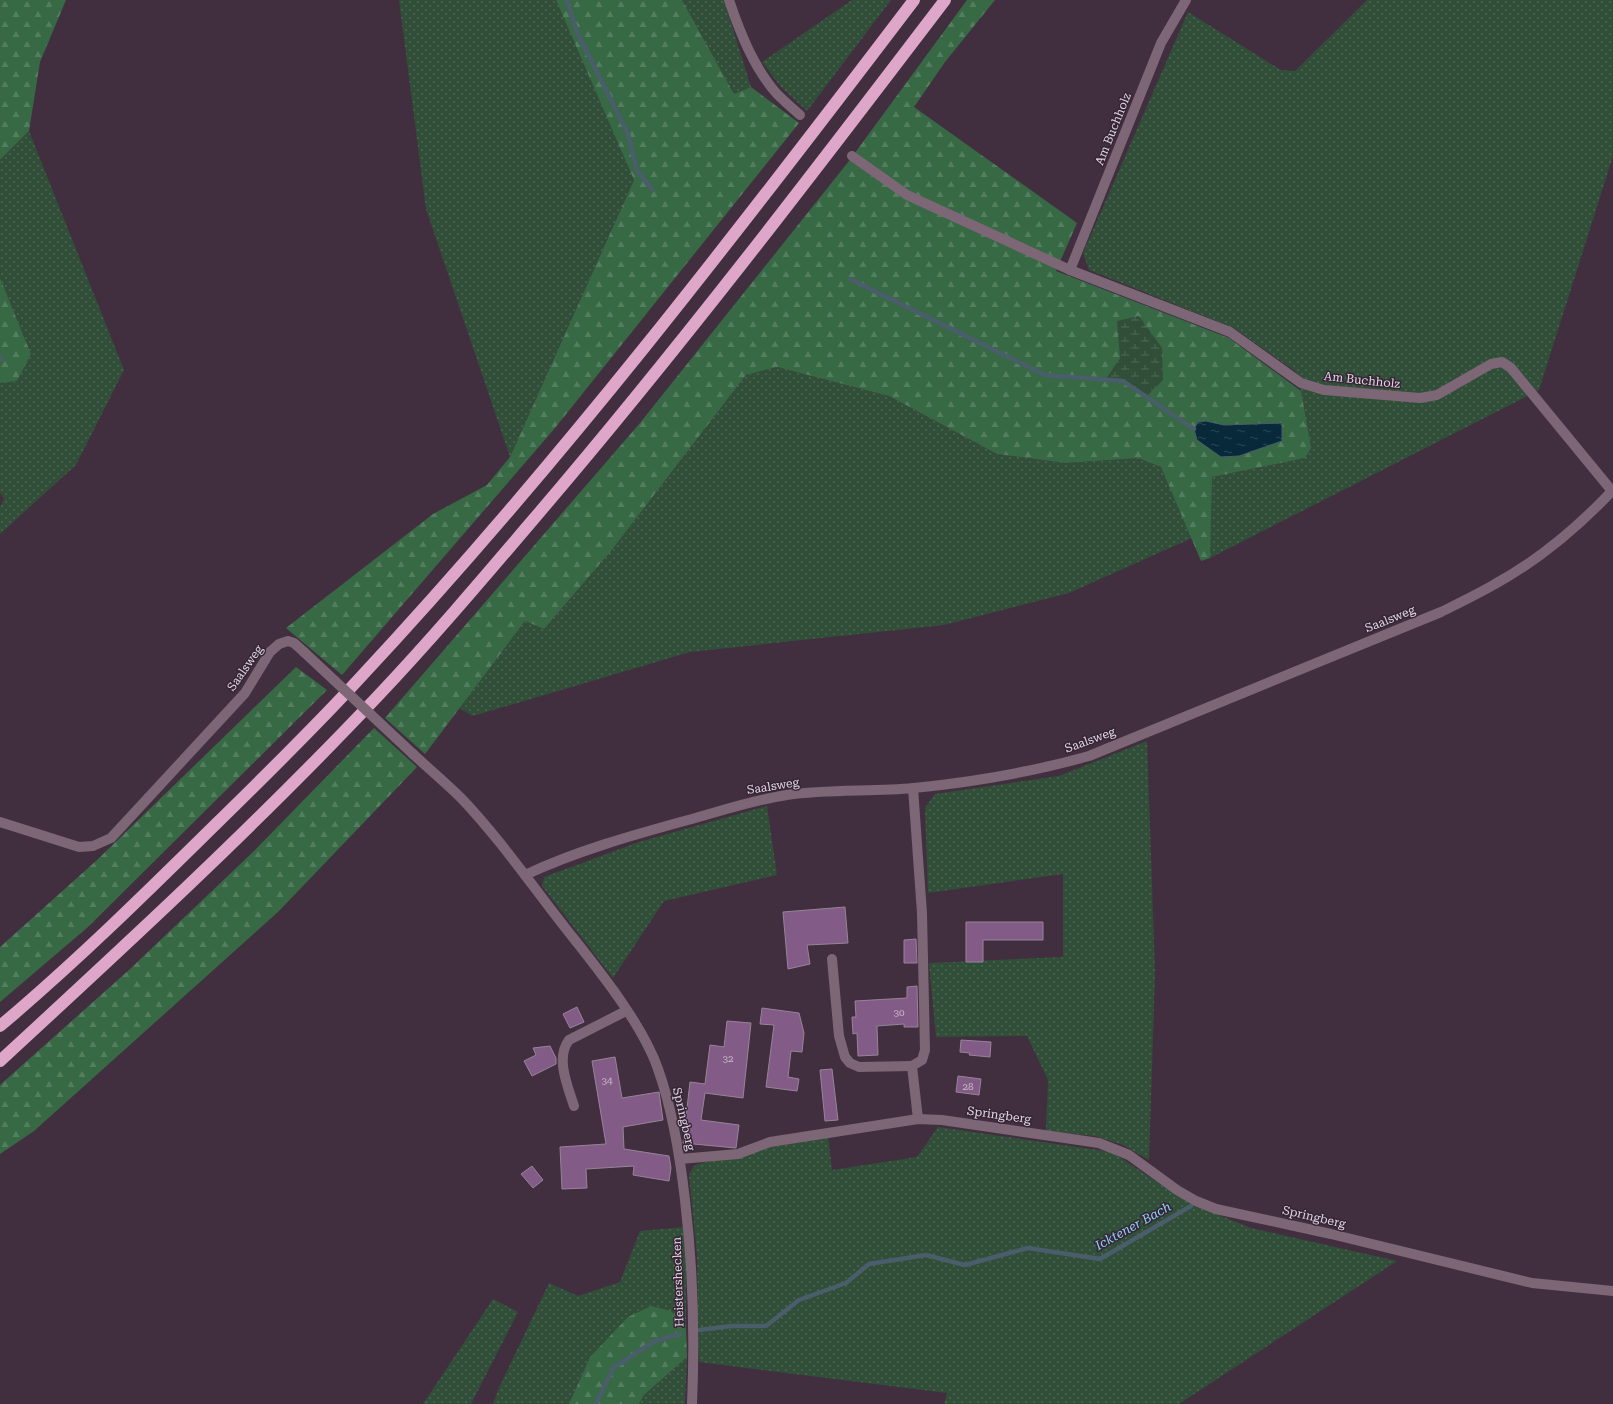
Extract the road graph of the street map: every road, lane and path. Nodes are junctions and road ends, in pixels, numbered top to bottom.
1 (730, 0) edge
2 (914, 0) edge
3 (946, 0) edge
4 (1186, 0) edge
5 (800, 115) dead end
6 (852, 156) dead end
7 (1070, 270) junction
8 (1613, 491) edge
9 (913, 788) junction
10 (0, 822) edge
11 (526, 878) junction
12 (832, 959) dead end
13 (626, 1011) junction
14 (0, 1026) edge
15 (0, 1061) edge
16 (912, 1066) junction
17 (574, 1106) dead end
18 (918, 1119) junction
19 (680, 1159) junction
20 (1613, 1291) edge
21 (692, 1404) edge

1 - 5 street
2 - 14 highway
3 - 15 highway
4 - 7 street, Am Buchholz
6 - 7 street, Am Buchholz
7 - 8 street, Am Buchholz
8 - 9 street, Saalsweg
9 - 11 street, Saalsweg
9 - 16 street
10 - 11 street, Saalsweg, bridge
11 - 13 street, Springberg
12 - 16 street
13 - 17 street
13 - 19 street, Springberg
16 - 18 street
18 - 19 street, Springberg
18 - 20 street, Springberg
19 - 21 street, Heistershecken

